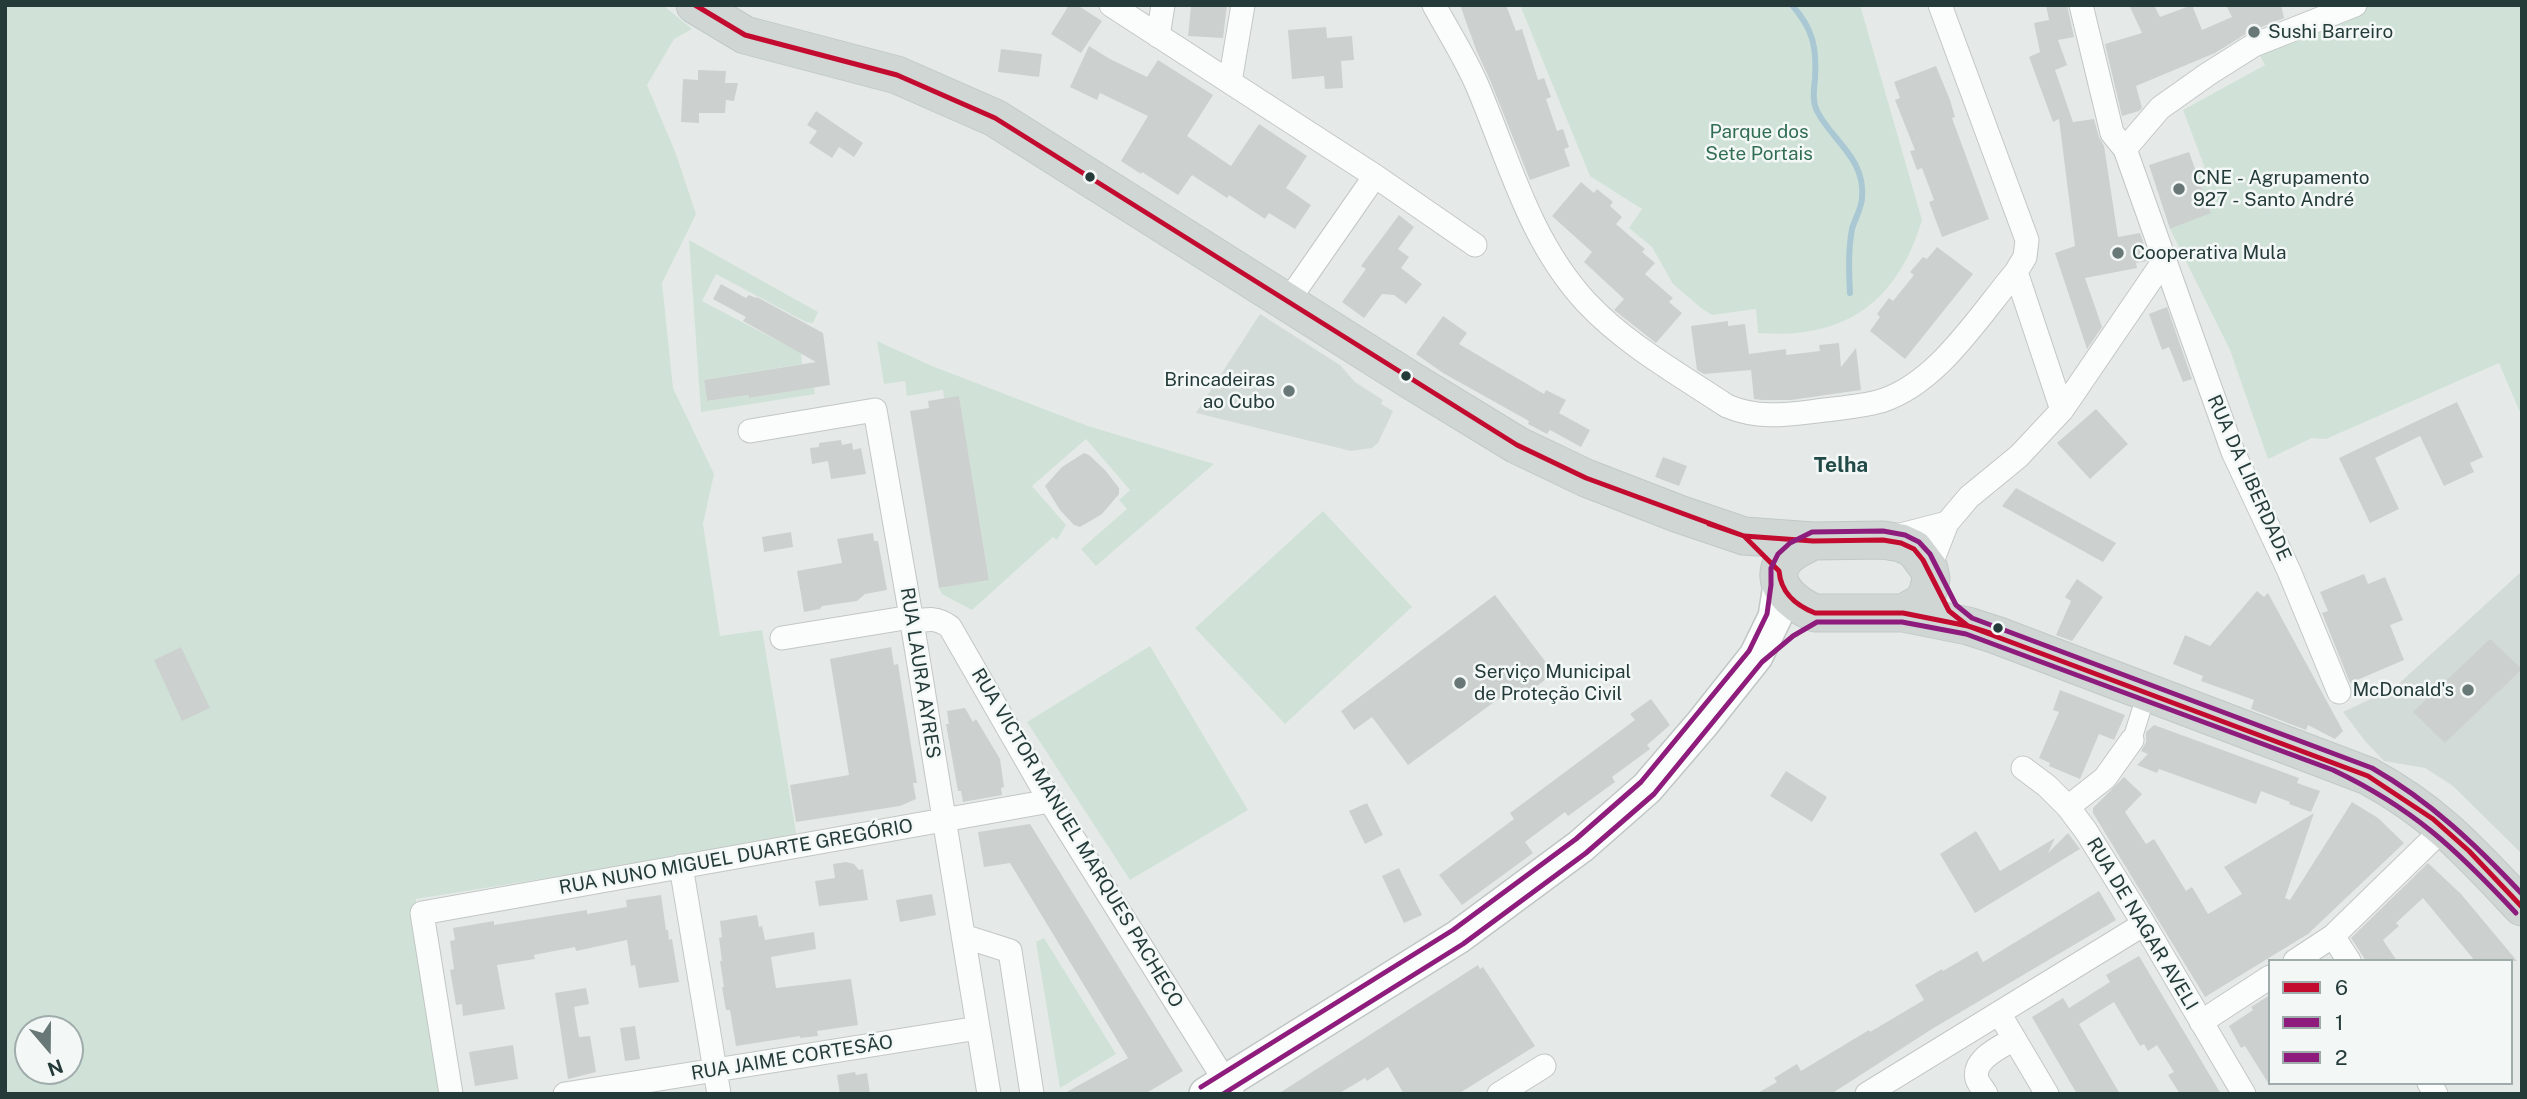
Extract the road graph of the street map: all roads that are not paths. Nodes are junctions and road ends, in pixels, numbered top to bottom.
1 (695, 5) edge
2 (1111, 5) edge
3 (1140, 5) edge
4 (1163, 5) edge
5 (1242, 5) edge
6 (1434, 5) edge
7 (1940, 5) edge
8 (2081, 5) edge
9 (2355, 5) edge
10 (1158, 36) junction
11 (1230, 82) junction
12 (2124, 149) junction
13 (1375, 176) junction
14 (1475, 246) dead end
15 (2163, 262) junction
16 (2015, 272) junction
17 (1288, 302) junction
18 (2062, 410) junction
19 (750, 431) dead end
20 (1947, 523) junction
21 (1744, 536) junction
22 (1883, 540) junction
23 (1814, 541) junction
24 (1930, 574) junction
25 (1780, 578) junction
26 (1815, 613) junction
27 (1903, 613) junction
28 (911, 619) junction
29 (1968, 626) junction
30 (782, 638) dead end
31 (1756, 656) junction
32 (2147, 692) junction
33 (2339, 692) dead end
34 (2132, 740) joint
35 (2023, 768) dead end
36 (1050, 801) junction
37 (2068, 807) junction
38 (944, 821) junction
39 (2445, 827) junction
40 (681, 866) junction
41 (2522, 908) edge
42 (2144, 924) junction
43 (963, 936) junction
44 (2333, 936) junction
45 (2298, 959) edge
46 (2348, 959) edge
47 (2268, 978) edge
48 (1999, 1013) junction
49 (2201, 1022) junction
50 (978, 1028) junction
51 (2014, 1039) junction
52 (1544, 1066) dead end
53 (716, 1070) junction
54 (1222, 1090) edge
55 (451, 1094) edge
56 (565, 1094) edge
57 (719, 1094) edge
58 (989, 1094) edge
59 (1032, 1094) edge
60 (1499, 1094) edge
61 (1867, 1094) edge
62 (1986, 1094) edge
63 (2047, 1094) edge
64 (2244, 1094) edge

1 - 17 main road
2 - 10 street
3 - 10 street
4 - 10 street
5 - 11 street
6 - 16 street
7 - 16 street
8 - 12 street, RUA DA LIBERDADE
9 - 12 street
10 - 11 street
11 - 13 street
12 - 15 street, RUA DA LIBERDADE
13 - 14 street
13 - 17 street
15 - 18 street
15 - 33 street, RUA DA LIBERDADE
16 - 18 street
17 - 21 main road
18 - 20 street
19 - 28 street, RUA LAURA AYRES
20 - 22 street
20 - 24 street
21 - 23 main road
21 - 25 main road
22 - 23 main road
22 - 24 main road
23 - 25 main road
24 - 27 main road
24 - 29 main road
25 - 26 main road
25 - 31 main road
26 - 27 main road
26 - 31 main road
27 - 29 main road
28 - 30 street, RUA VICTOR MANUEL MARQUES PACHECO
28 - 36 street, RUA VICTOR MANUEL MARQUES PACHECO
28 - 38 street, RUA LAURA AYRES
29 - 32 main road
31 - 54 main road
32 - 34 street
32 - 39 main road
34 - 37 street
35 - 37 street, RUA DE NAGAR AVELI
36 - 38 street, RUA NUNO MIGUEL DUARTE GREGÓRIO
36 - 54 street, RUA VICTOR MANUEL MARQUES PACHECO
37 - 42 street, RUA DE NAGAR AVELI
38 - 40 street, RUA NUNO MIGUEL DUARTE GREGÓRIO
38 - 43 street, RUA LAURA AYRES
39 - 41 main road
39 - 44 street
40 - 53 street
40 - 55 street, RUA NUNO MIGUEL DUARTE GREGÓRIO
42 - 48 street
42 - 49 street, RUA DE NAGAR AVELI
43 - 50 street, RUA LAURA AYRES
43 - 59 street
44 - 45 street
44 - 46 street
47 - 49 street
48 - 51 street
48 - 61 street
49 - 64 street, RUA DE NAGAR AVELI
50 - 53 street, RUA JAIME CORTESÃO
50 - 58 street, RUA LAURA AYRES
51 - 62 street
51 - 63 street
52 - 60 street
53 - 56 street, RUA JAIME CORTESÃO
53 - 57 street

